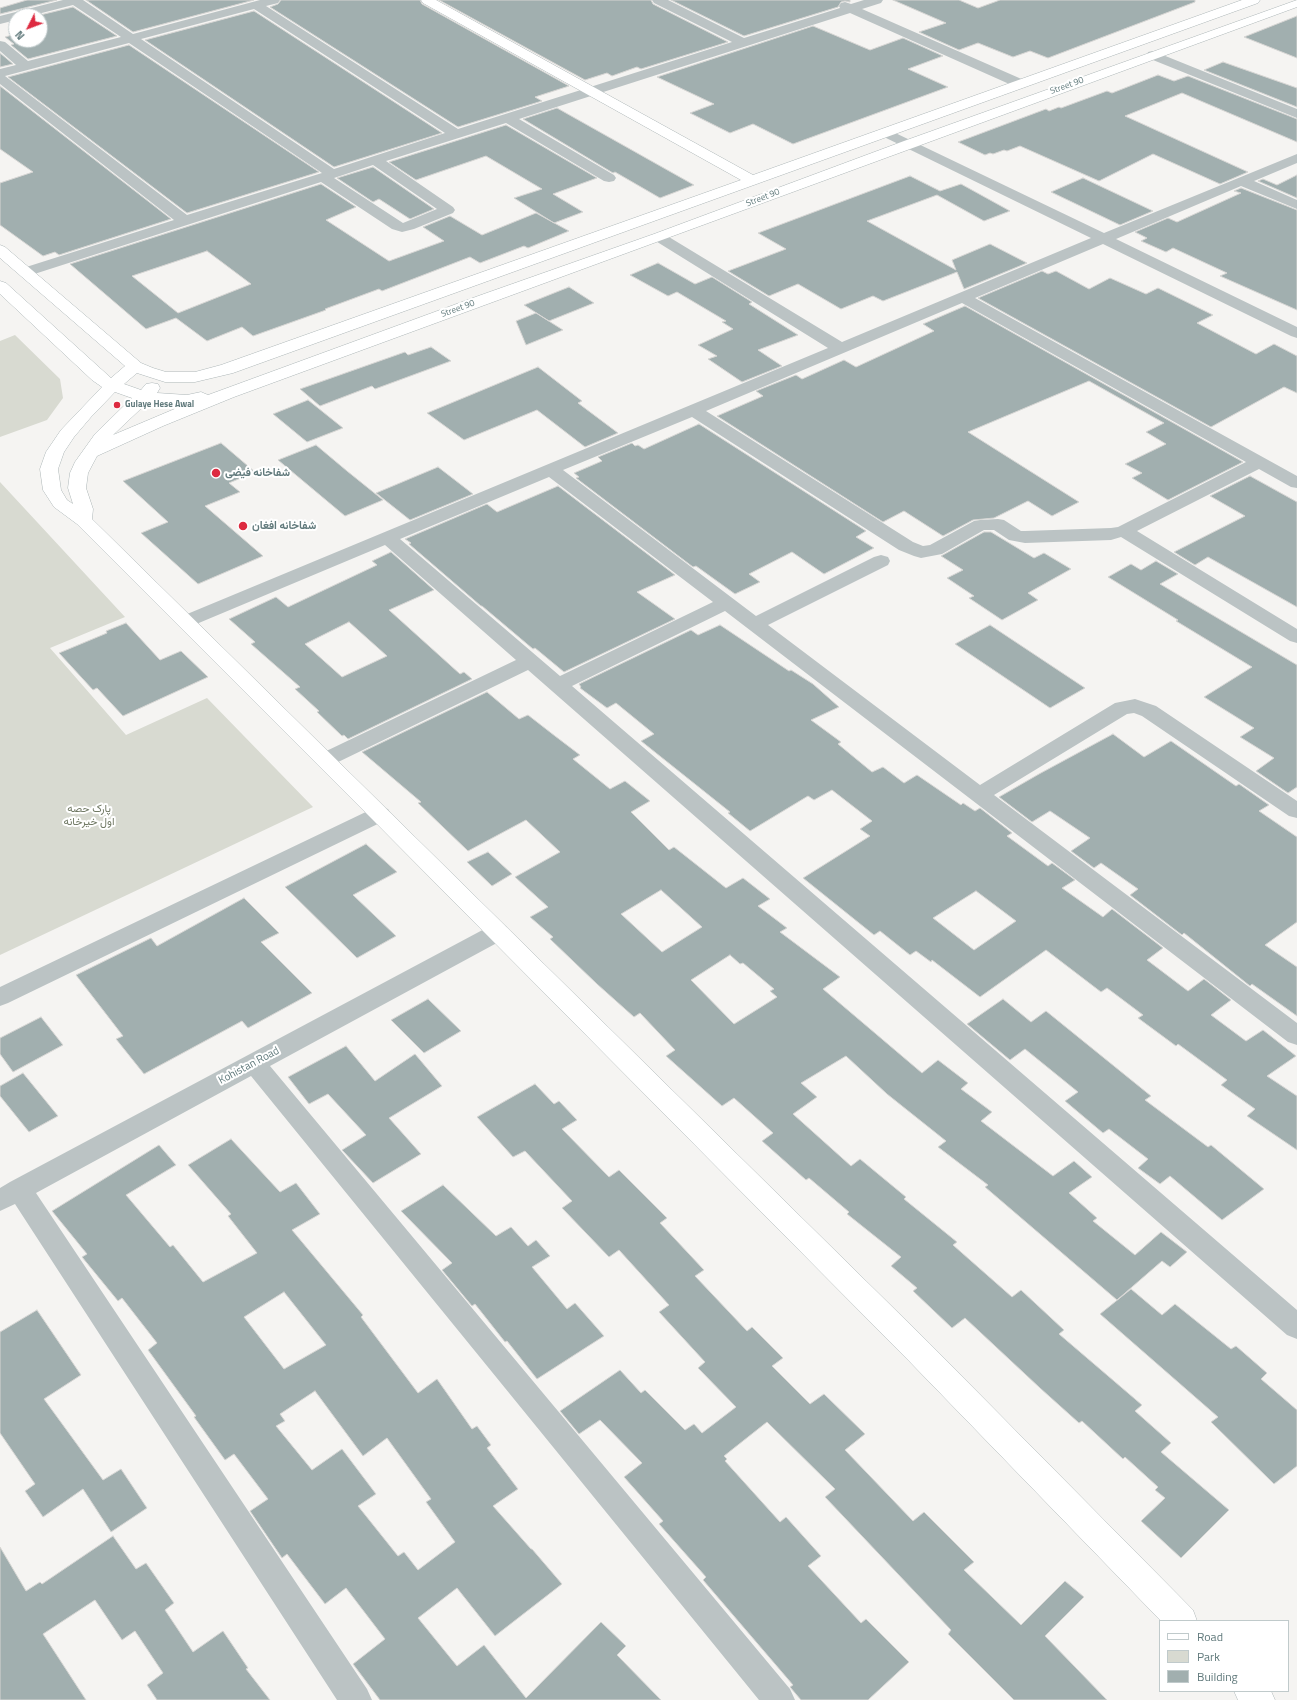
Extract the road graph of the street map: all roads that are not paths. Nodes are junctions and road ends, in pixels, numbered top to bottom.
1 (75, 0) edge
2 (274, 0) edge
3 (427, 0) edge
4 (448, 0) edge
5 (658, 0) edge
6 (831, 0) edge
7 (877, 0) edge
8 (1254, 0) edge
9 (1297, 3) edge
10 (256, 5) junction
11 (850, 9) junction
12 (1226, 10) junction
13 (0, 20) edge
14 (1251, 20) junction
15 (131, 38) junction
16 (744, 43) junction
17 (0, 45) edge
18 (1153, 55) junction
19 (26, 66) junction
20 (0, 73) edge
21 (0, 78) edge
22 (1021, 84) junction
23 (604, 87) junction
24 (590, 92) junction
25 (1297, 114) edge
26 (508, 118) junction
27 (887, 133) junction
28 (456, 134) junction
29 (909, 144) junction
30 (1297, 158) edge
31 (375, 160) junction
32 (328, 176) junction
33 (609, 178) dead end
34 (758, 178) junction
35 (1241, 181) junction
36 (1297, 205) edge
37 (185, 221) junction
38 (659, 237) junction
39 (1102, 238) junction
40 (0, 250) edge
41 (25, 272) junction
42 (0, 286) edge
43 (962, 297) junction
44 (1297, 333) edge
45 (840, 348) junction
46 (135, 366) junction
47 (165, 377) junction
48 (112, 386) junction
49 (228, 393) junction
50 (144, 396) junction
51 (693, 410) junction
52 (89, 453) junction
53 (1259, 462) junction
54 (550, 469) junction
55 (1297, 483) edge
56 (83, 520) junction
57 (1124, 531) junction
58 (388, 538) junction
59 (881, 562) dead end
60 (726, 603) junction
61 (187, 622) junction
62 (754, 624) junction
63 (1297, 638) edge
64 (530, 661) junction
65 (558, 685) junction
66 (325, 760) junction
67 (979, 795) junction
68 (1297, 811) edge
69 (380, 814) junction
70 (498, 932) junction
71 (0, 997) edge
72 (1297, 1036) edge
73 (254, 1063) junction
74 (10, 1194) edge
75 (1297, 1327) edge
76 (1181, 1620) edge
77 (1251, 1692) edge
78 (356, 1700) edge
79 (779, 1700) edge
80 (1259, 1700) edge

1 - 13 street
1 - 15 street
2 - 10 street
3 - 24 main road
4 - 23 main road
5 - 16 street
6 - 11 street
7 - 11 street
8 - 12 main road, Street 90
9 - 14 main road, Street 90
10 - 15 street
10 - 28 street
11 - 16 street
11 - 22 street
12 - 14 main road
12 - 22 main road, Street 90
14 - 18 main road, Street 90
15 - 19 street
15 - 32 street
16 - 23 street
17 - 19 street
18 - 25 street
18 - 29 main road, Street 90
19 - 20 street
21 - 37 street
22 - 27 main road, Street 90
23 - 24 street
23 - 34 main road
24 - 26 street
24 - 34 main road
26 - 28 street
26 - 33 street
27 - 29 street
27 - 34 main road, Street 90
28 - 31 street
29 - 38 main road, Street 90
29 - 39 street
30 - 35 street
31 - 32 street
31 - 32 street
32 - 37 street
34 - 47 main road, Street 90
35 - 36 street
35 - 39 street
37 - 41 street
38 - 45 street
38 - 49 main road, Street 90
39 - 43 street
39 - 44 street
40 - 41 main road, Street 90
41 - 46 main road, Street 90
42 - 48 main road
43 - 45 street
43 - 53 street
45 - 51 street
46 - 47 main road, Street 90
46 - 48 main road
47 - 50 main road
48 - 50 main road
48 - 56 main road
49 - 50 main road
49 - 52 main road
50 - 52 main road
51 - 54 street
51 - 57 street
52 - 56 main road
53 - 55 street
53 - 57 street
54 - 58 street
54 - 60 street
56 - 61 main road
57 - 63 street
58 - 61 street
58 - 64 street
59 - 62 street
60 - 62 street
60 - 65 street
61 - 66 main road
62 - 67 street
64 - 65 street
64 - 66 street
65 - 75 street
66 - 69 main road
67 - 68 street
67 - 72 street
69 - 70 main road
69 - 71 street
70 - 73 street, Kohistan Road
70 - 76 main road
73 - 74 street, Kohistan Road
73 - 79 street
74 - 78 street
77 - 80 main road

